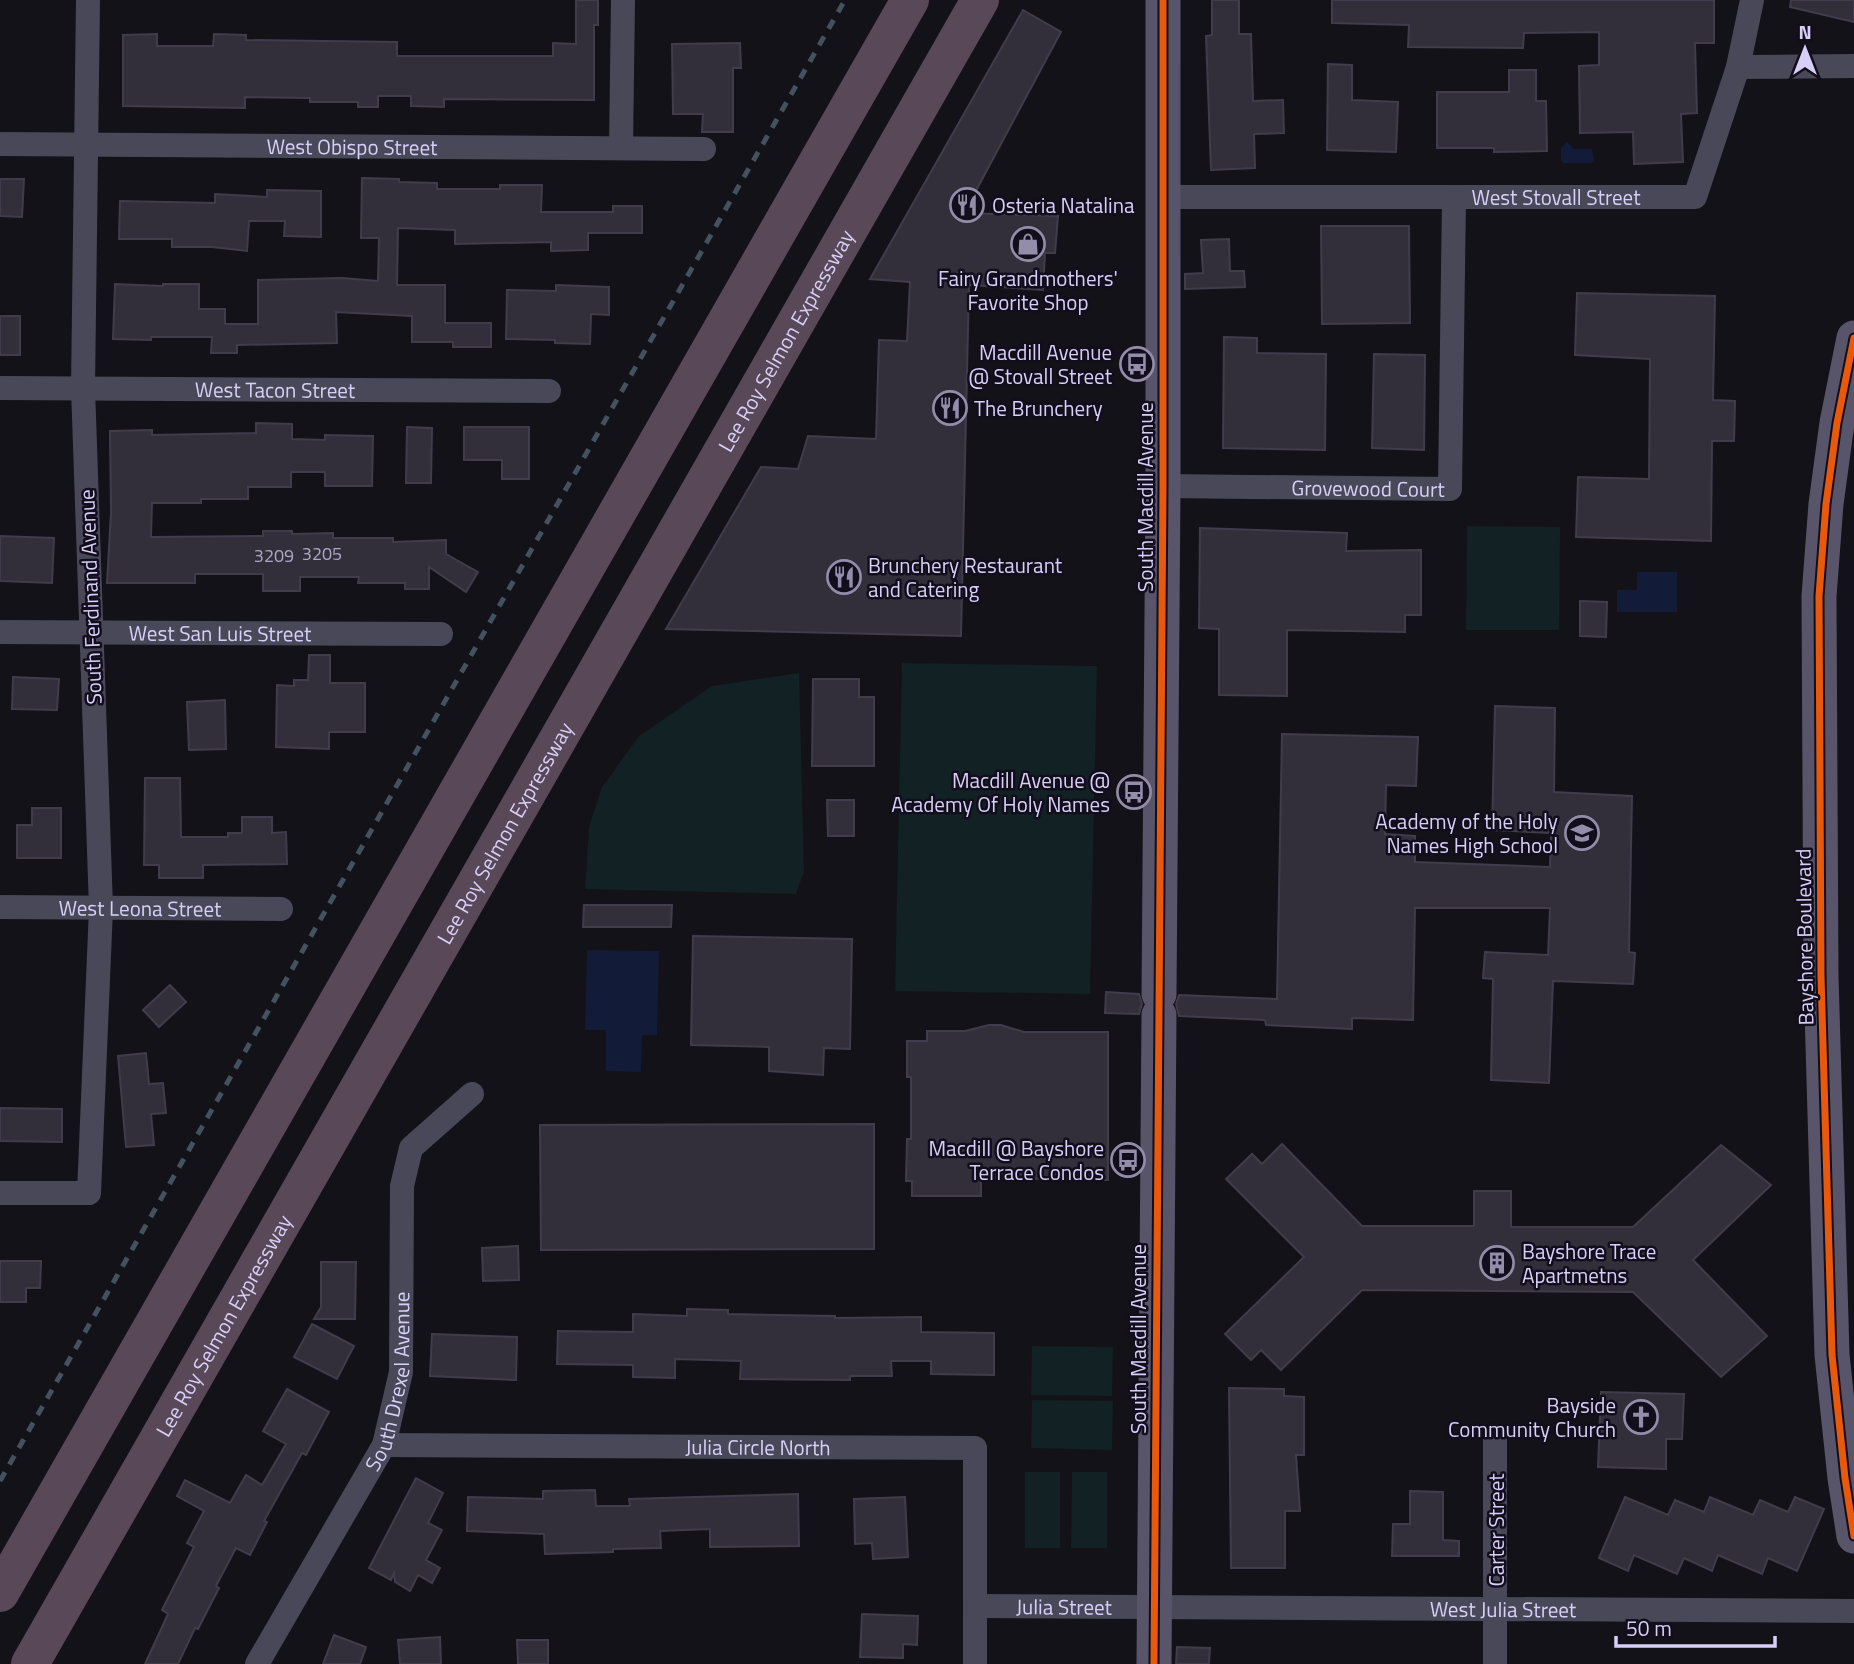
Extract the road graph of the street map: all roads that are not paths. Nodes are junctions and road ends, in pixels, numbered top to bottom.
1 (88, 0) edge
2 (623, 0) edge
3 (910, 0) edge
4 (980, 0) edge
5 (1163, 0) edge
6 (1752, 0) edge
7 (1854, 66) edge
8 (1738, 67) junction
9 (0, 144) edge
10 (87, 144) junction
11 (621, 148) junction
12 (704, 149) dead end
13 (1163, 197) junction
14 (1454, 197) junction
15 (1854, 338) edge
16 (0, 388) edge
17 (83, 388) junction
18 (549, 391) dead end
19 (1163, 486) junction
20 (0, 632) edge
21 (91, 633) junction
22 (441, 634) dead end
23 (0, 907) edge
24 (101, 908) junction
25 (281, 909) dead end
26 (472, 1094) dead end
27 (0, 1193) edge
28 (1495, 1437) dead end
29 (384, 1445) junction
30 (1854, 1536) edge
31 (0, 1593) edge
32 (975, 1606) junction
33 (1153, 1609) junction
34 (1496, 1610) junction
35 (1854, 1611) edge
36 (30, 1664) edge
37 (257, 1664) edge
38 (975, 1664) edge
39 (1154, 1664) edge
40 (1495, 1664) edge

1 - 10 street, South Ferdinand Avenue
2 - 11 street
3 - 31 highway
4 - 36 highway, Lee Roy Selmon Expressway
5 - 13 street, South Macdill Avenue
6 - 8 street
7 - 8 street
8 - 14 street, West Stovall Street
9 - 10 street, West Obispo Street
10 - 11 street, West Obispo Street
10 - 17 street, South Ferdinand Avenue
11 - 12 street, West Obispo Street
13 - 14 street, West Stovall Street
13 - 19 street, South Macdill Avenue
14 - 19 street, Grovewood Court
15 - 30 street, Bayshore Boulevard
16 - 17 street, West Tacon Street
17 - 18 street, West Tacon Street
17 - 21 street, South Ferdinand Avenue
19 - 33 street, South Macdill Avenue
20 - 21 street, West San Luis Street
21 - 22 street, West San Luis Street
21 - 24 street, South Ferdinand Avenue
23 - 24 street, West Leona Street
24 - 25 street, West Leona Street
24 - 27 street, South Ferdinand Avenue
26 - 29 street, South Drexel Avenue
28 - 34 street, Carter Street
29 - 32 street, Julia Circle North
29 - 37 street, South Drexel Avenue
32 - 33 street, Julia Street
32 - 38 street
33 - 34 street, West Julia Street
33 - 39 street, South Macdill Avenue
34 - 35 street, West Julia Street
34 - 40 street, Carter Street

